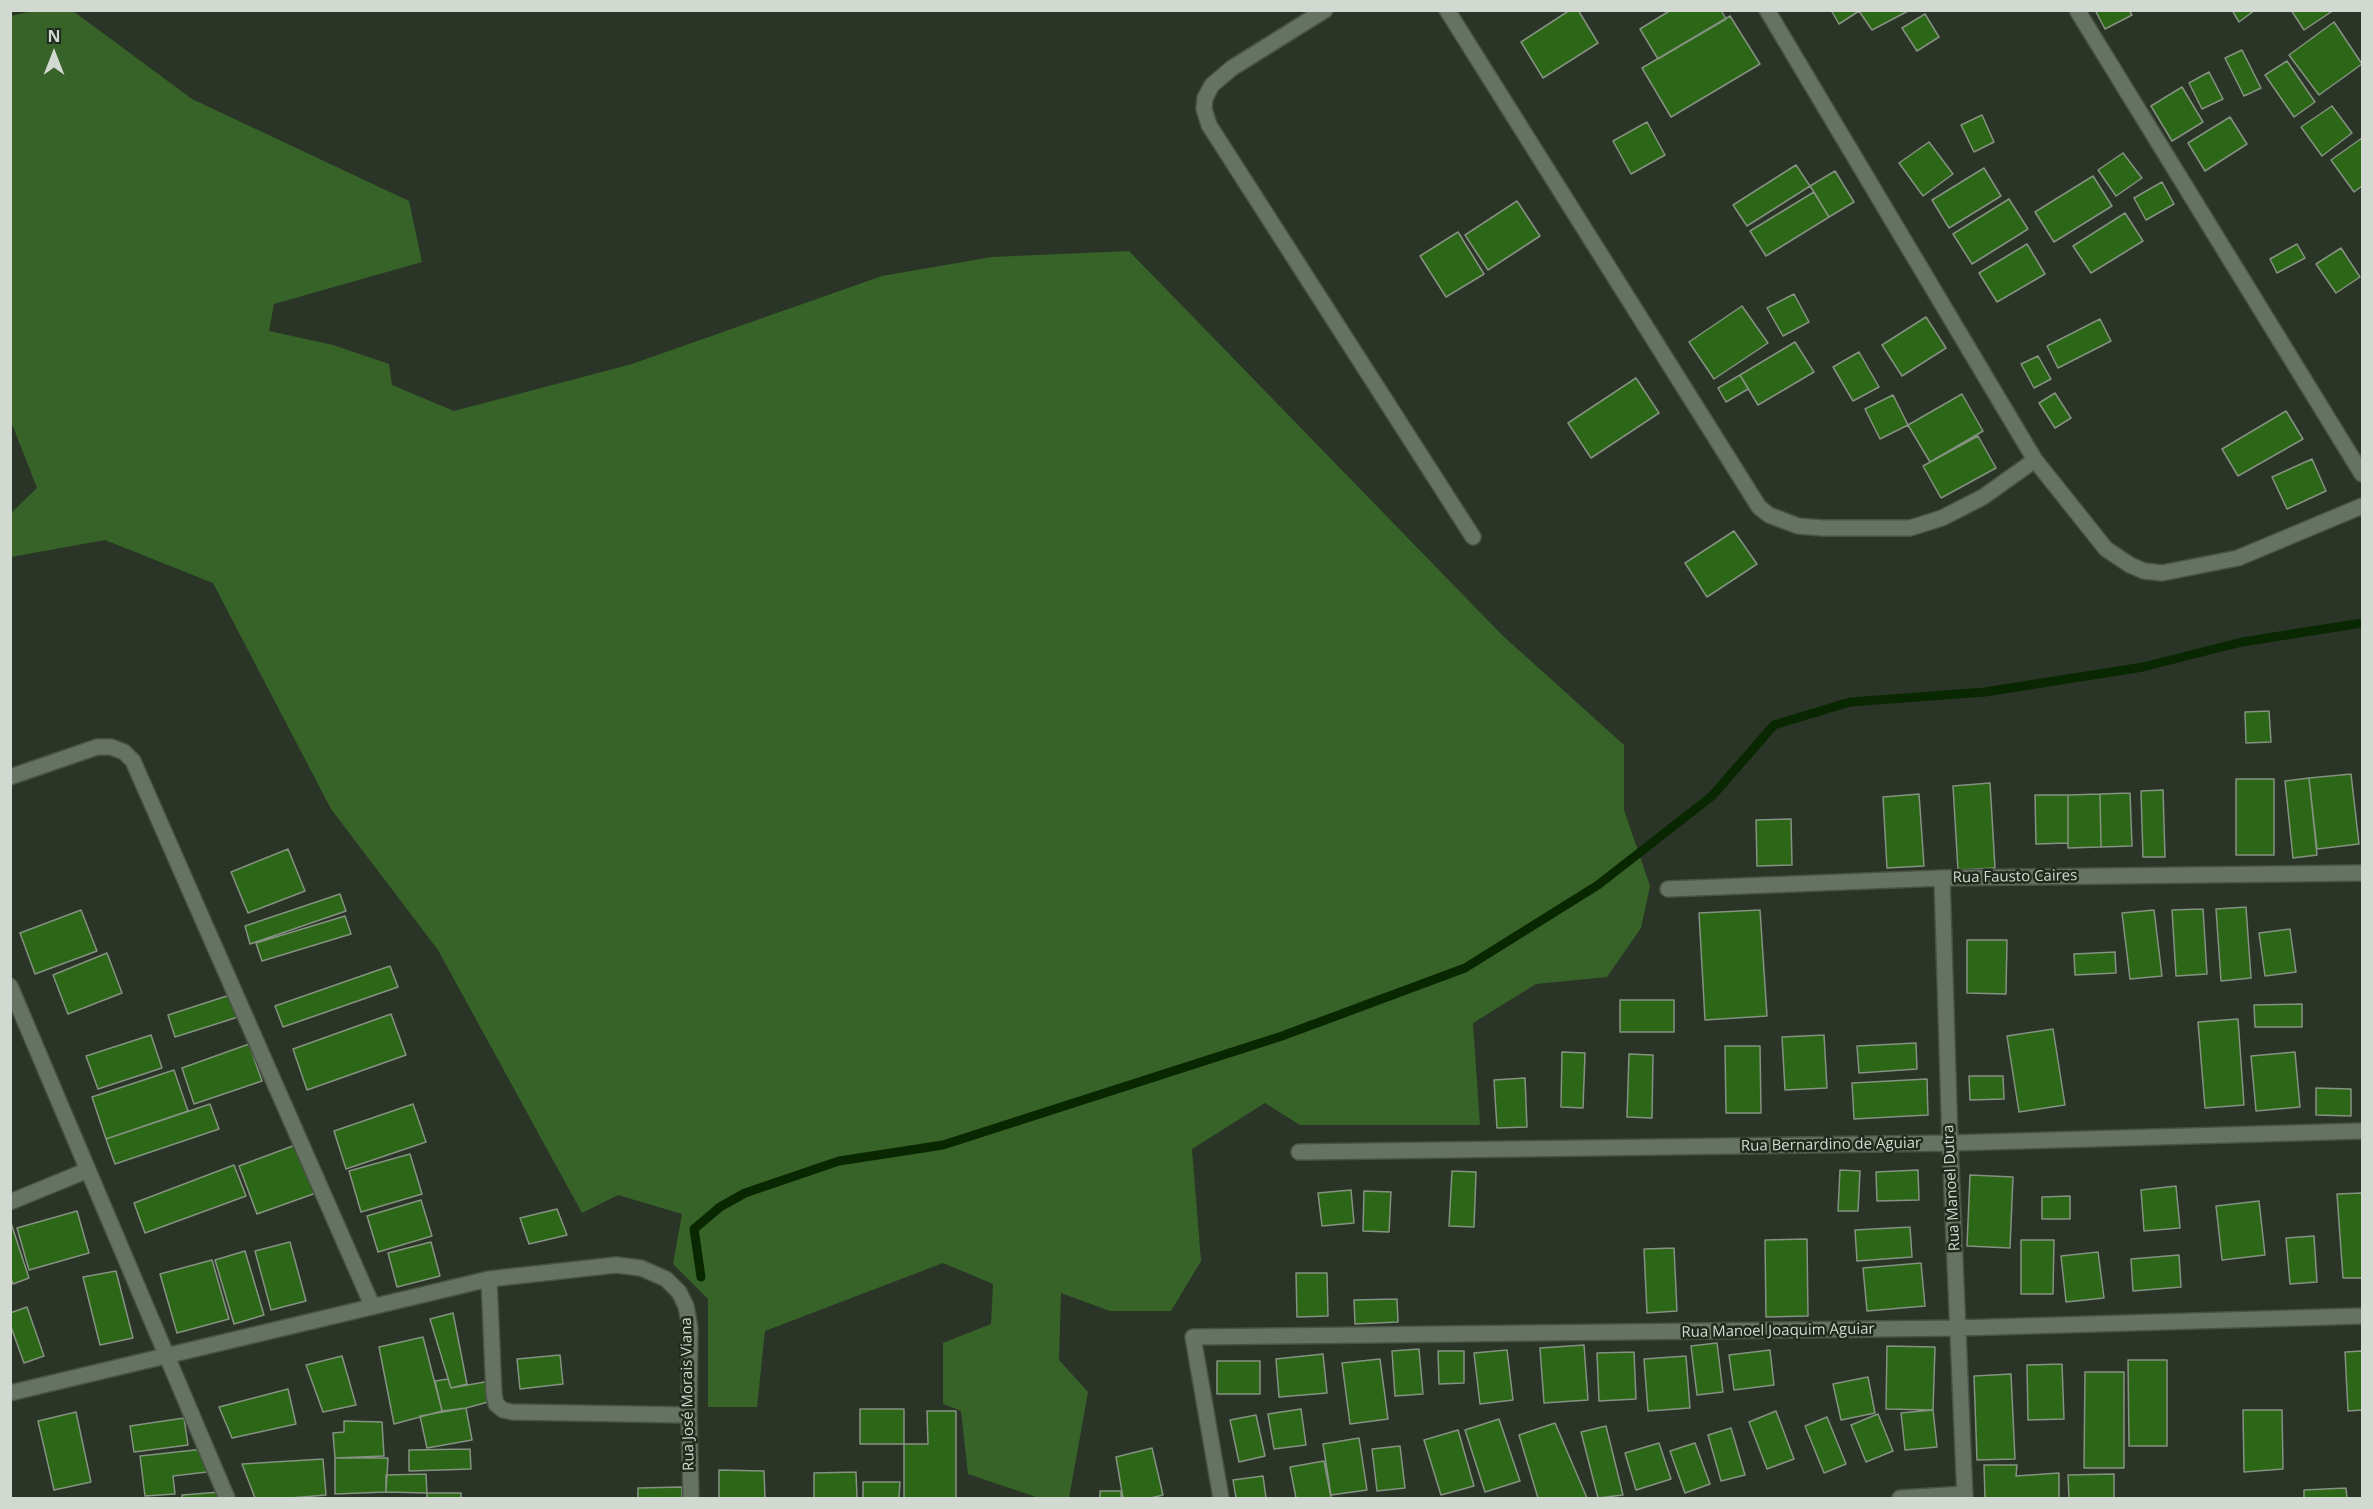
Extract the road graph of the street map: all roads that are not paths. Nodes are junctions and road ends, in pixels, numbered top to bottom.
1 (1325, 10) edge
2 (1447, 10) edge
3 (1767, 10) edge
4 (2077, 10) edge
5 (2035, 460) junction
6 (2362, 474) edge
7 (2362, 506) edge
8 (1473, 537) dead end
9 (10, 777) edge
10 (2362, 873) edge
11 (1942, 878) junction
12 (1668, 889) dead end
13 (12, 996) edge
14 (2362, 1131) edge
15 (1950, 1143) junction
16 (1299, 1152) dead end
17 (88, 1170) junction
18 (10, 1202) edge
19 (489, 1279) junction
20 (372, 1305) junction
21 (2362, 1316) edge
22 (1959, 1329) junction
23 (166, 1355) junction
24 (10, 1393) edge
25 (689, 1415) junction
26 (1965, 1496) edge
27 (227, 1498) edge
28 (691, 1498) edge
29 (1221, 1498) edge
30 (1900, 1498) edge

1 - 8 street
2 - 5 street
3 - 5 street
4 - 6 street
5 - 7 street
9 - 20 street
10 - 11 street, Rua Fausto Caires
11 - 12 street, Rua Fausto Caires
11 - 15 street, Rua Manoel Dutra
13 - 17 street
14 - 15 street, Rua Bernardino de Aguiar
15 - 16 street, Rua Bernardino de Aguiar
15 - 22 street, Rua Manoel Dutra
17 - 18 street
17 - 23 street
19 - 20 street
19 - 25 street
19 - 25 street, Rua José Morais Viana
20 - 23 street
21 - 22 street, Rua Manoel Joaquim Aguiar
22 - 26 street, Rua Manoel Dutra
22 - 29 street, Rua Manoel Joaquim Aguiar
23 - 24 street
23 - 27 street
25 - 28 street, Rua José Morais Viana
26 - 30 street

